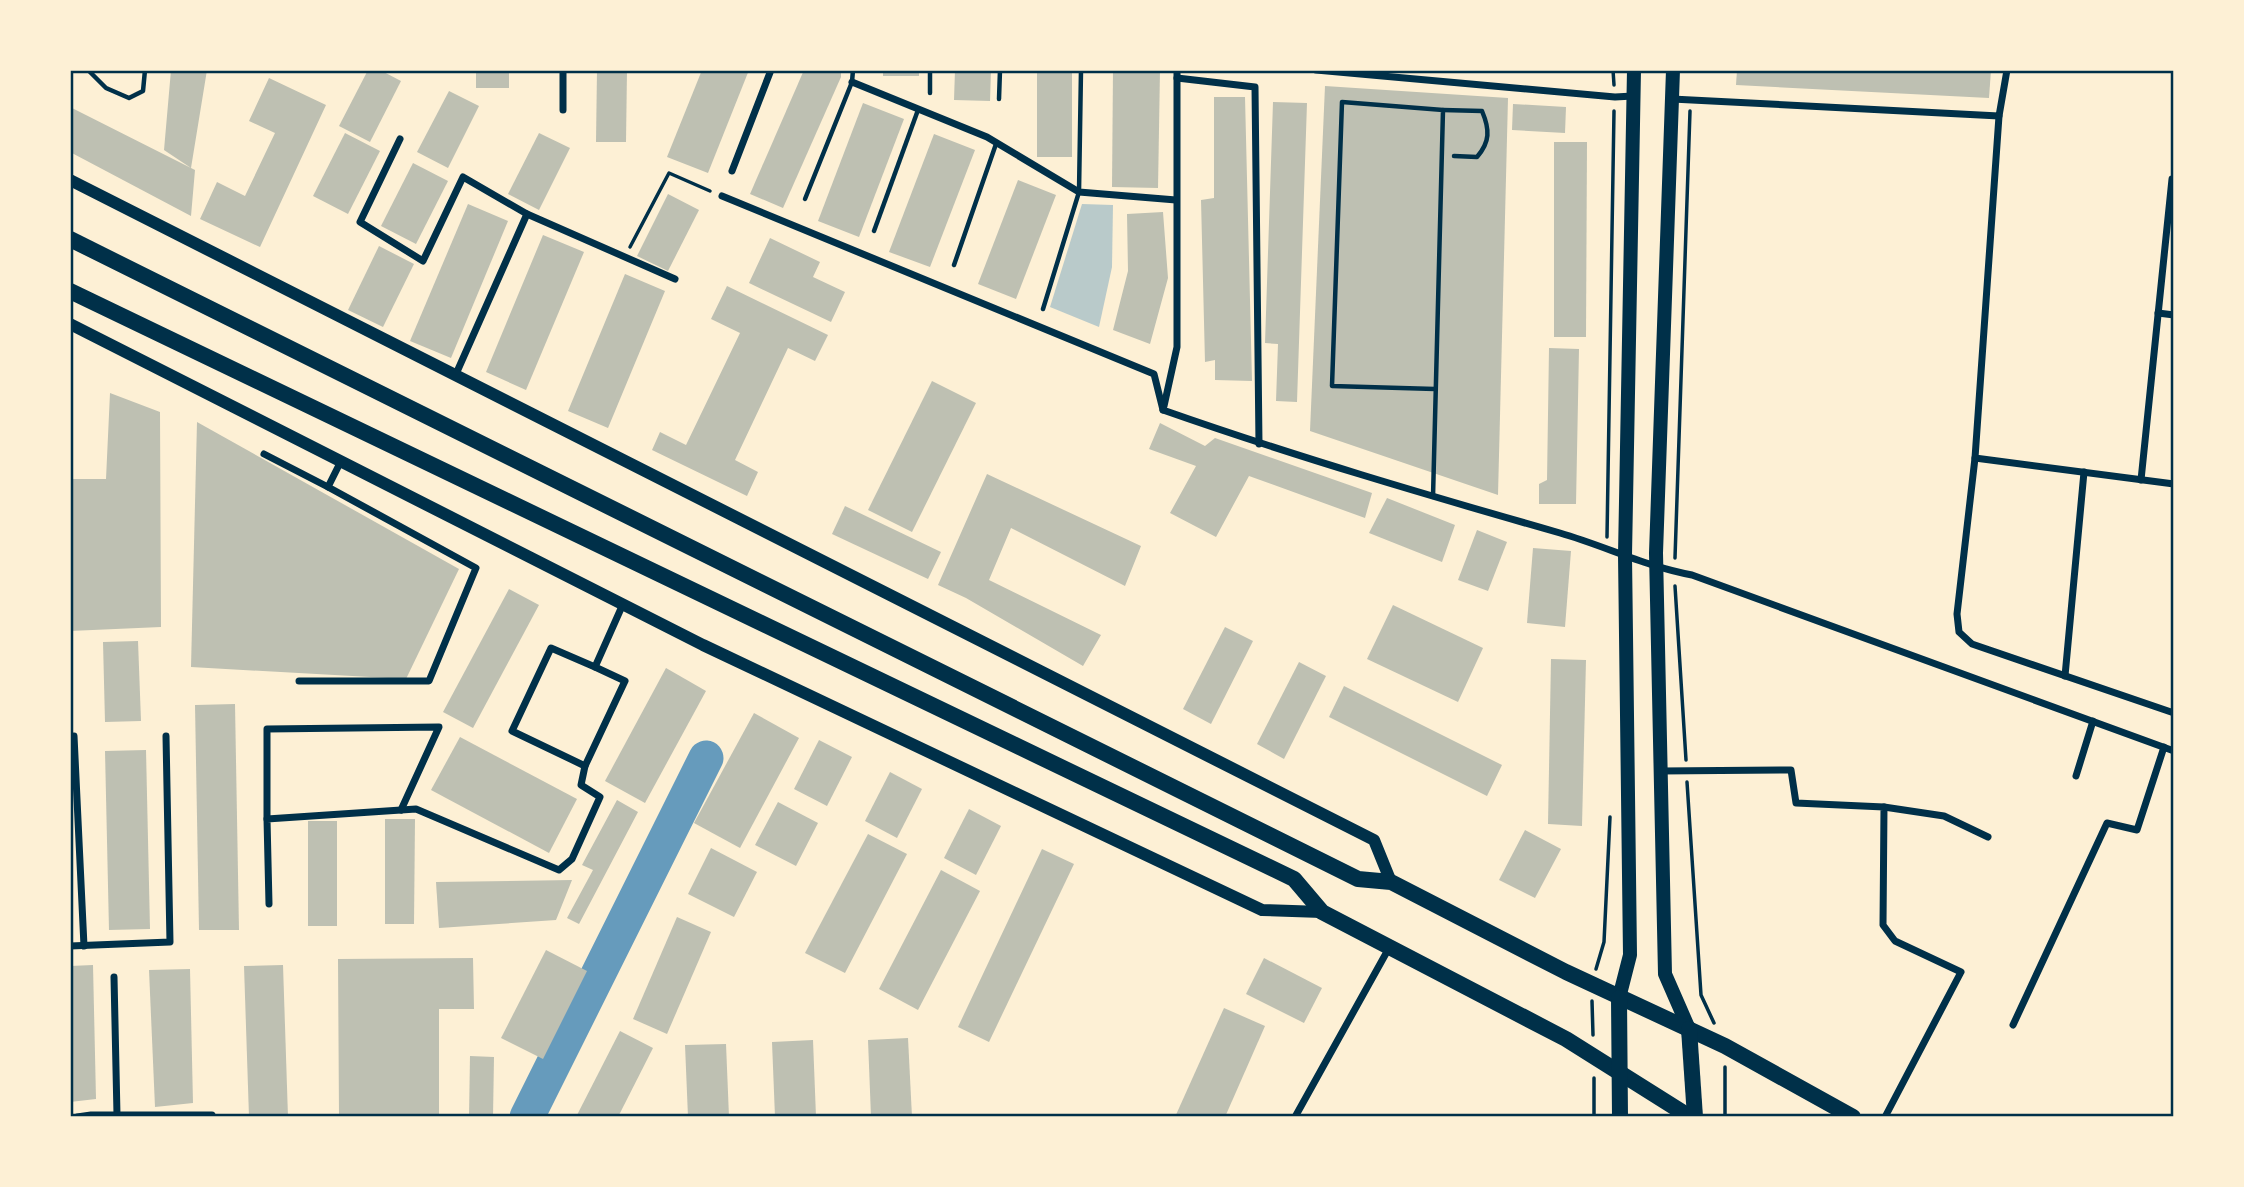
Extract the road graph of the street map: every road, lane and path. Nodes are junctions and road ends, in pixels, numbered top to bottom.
1 (88, 70) edge
2 (145, 70) edge
3 (563, 70) edge
4 (771, 70) edge
5 (853, 70) edge
6 (930, 70) edge
7 (1000, 70) edge
8 (1082, 70) edge
9 (1315, 70) edge
10 (1634, 70) edge
11 (1673, 70) edge
12 (2007, 70) edge
13 (1177, 74) edge
14 (852, 82) junction
15 (930, 93) dead end
16 (1633, 96) junction
17 (999, 99) dead end
18 (1672, 99) junction
19 (1691, 99) junction
20 (918, 109) junction
21 (563, 110) dead end
22 (1443, 110) junction
23 (1999, 116) junction
24 (400, 139) dead end
25 (997, 143) junction
26 (1454, 156) dead end
27 (732, 171) dead end
28 (2172, 179) dead end
29 (70, 180) edge
30 (1079, 192) junction
31 (722, 196) joint
32 (805, 199) dead end
33 (1176, 200) junction
34 (527, 214) junction
35 (874, 231) dead end
36 (70, 239) edge
37 (625, 257) junction
38 (954, 265) dead end
39 (675, 279) dead end
40 (70, 291) edge
41 (1043, 309) dead end
42 (2158, 313) junction
43 (2174, 315) edge
44 (70, 324) edge
45 (456, 374) junction
46 (1435, 389) junction
47 (1163, 410) junction
48 (1259, 444) junction
49 (264, 454) dead end
50 (1975, 457) junction
51 (341, 461) junction
52 (2084, 472) junction
53 (2141, 480) junction
54 (2174, 484) edge
55 (328, 488) junction
56 (1433, 497) junction
57 (1625, 555) junction
58 (1656, 567) junction
59 (1674, 572) junction
60 (623, 604) junction
61 (595, 667) junction
62 (2065, 676) junction
63 (299, 681) dead end
64 (2174, 713) edge
65 (2093, 722) junction
66 (74, 736) dead end
67 (166, 736) dead end
68 (2164, 747) junction
69 (2174, 751) edge
70 (585, 766) junction
71 (1686, 766) dead end
72 (1661, 771) junction
73 (2076, 776) dead end
74 (1687, 780) dead end
75 (1884, 807) junction
76 (401, 810) junction
77 (267, 819) junction
78 (1988, 837) dead end
79 (1391, 882) junction
80 (269, 904) dead end
81 (1322, 912) junction
82 (70, 946) edge
83 (84, 946) junction
84 (1390, 948) junction
85 (114, 976) dead end
86 (1619, 998) junction
87 (2013, 1025) dead end
88 (1689, 1029) junction
89 (1725, 1046) junction
90 (1621, 1074) junction
91 (117, 1115) junction
92 (212, 1115) edge
93 (77, 1117) edge
94 (1296, 1117) edge
95 (1620, 1117) edge
96 (1692, 1117) edge
97 (1726, 1117) edge
98 (1853, 1117) edge
99 (1885, 1117) edge

1 - 2 lane
3 - 21 street
4 - 27 street
5 - 14 lane
6 - 15 lane
7 - 17 lane
8 - 30 lane
9 - 16 street
10 - 16 main road
11 - 18 main road
12 - 23 street
13 - 33 street
13 - 48 street
14 - 20 street
14 - 32 lane
16 - 57 main road
18 - 19 street
18 - 58 main road
19 - 23 street
19 - 59 path
20 - 25 street
20 - 35 lane
22 - 26 lane
22 - 46 lane
22 - 46 lane
23 - 50 street
24 - 34 street
25 - 30 street
25 - 38 lane
28 - 42 street
29 - 45 street
30 - 33 street
30 - 41 lane
31 - 37 path
31 - 47 street
33 - 47 street
34 - 37 street
34 - 45 street
36 - 79 main road
37 - 39 street
40 - 81 main road
42 - 43 street
42 - 53 street
44 - 51 street
45 - 79 street
46 - 56 lane
47 - 48 street
48 - 56 street
49 - 55 street
50 - 52 street
50 - 62 street
51 - 55 street
51 - 60 street
52 - 53 street
52 - 62 street
53 - 54 street
55 - 63 street
56 - 57 street
57 - 58 street
57 - 86 main road
58 - 59 street
58 - 72 main road
59 - 65 street
59 - 71 path
60 - 61 street
60 - 81 street
61 - 70 street
61 - 70 street
62 - 64 street
65 - 68 street
65 - 73 street
66 - 83 street
67 - 83 street
68 - 69 street
68 - 87 street
70 - 76 street
72 - 75 street
72 - 88 main road
74 - 89 path
75 - 78 street
75 - 99 street
76 - 77 street
76 - 77 street
77 - 80 street
79 - 86 main road
81 - 84 main road
82 - 83 street
84 - 90 main road
84 - 94 street
85 - 91 street
86 - 88 main road
86 - 90 main road
88 - 89 main road
88 - 96 main road
89 - 97 path
89 - 98 main road
90 - 95 main road
90 - 96 main road
91 - 92 street
91 - 93 street

